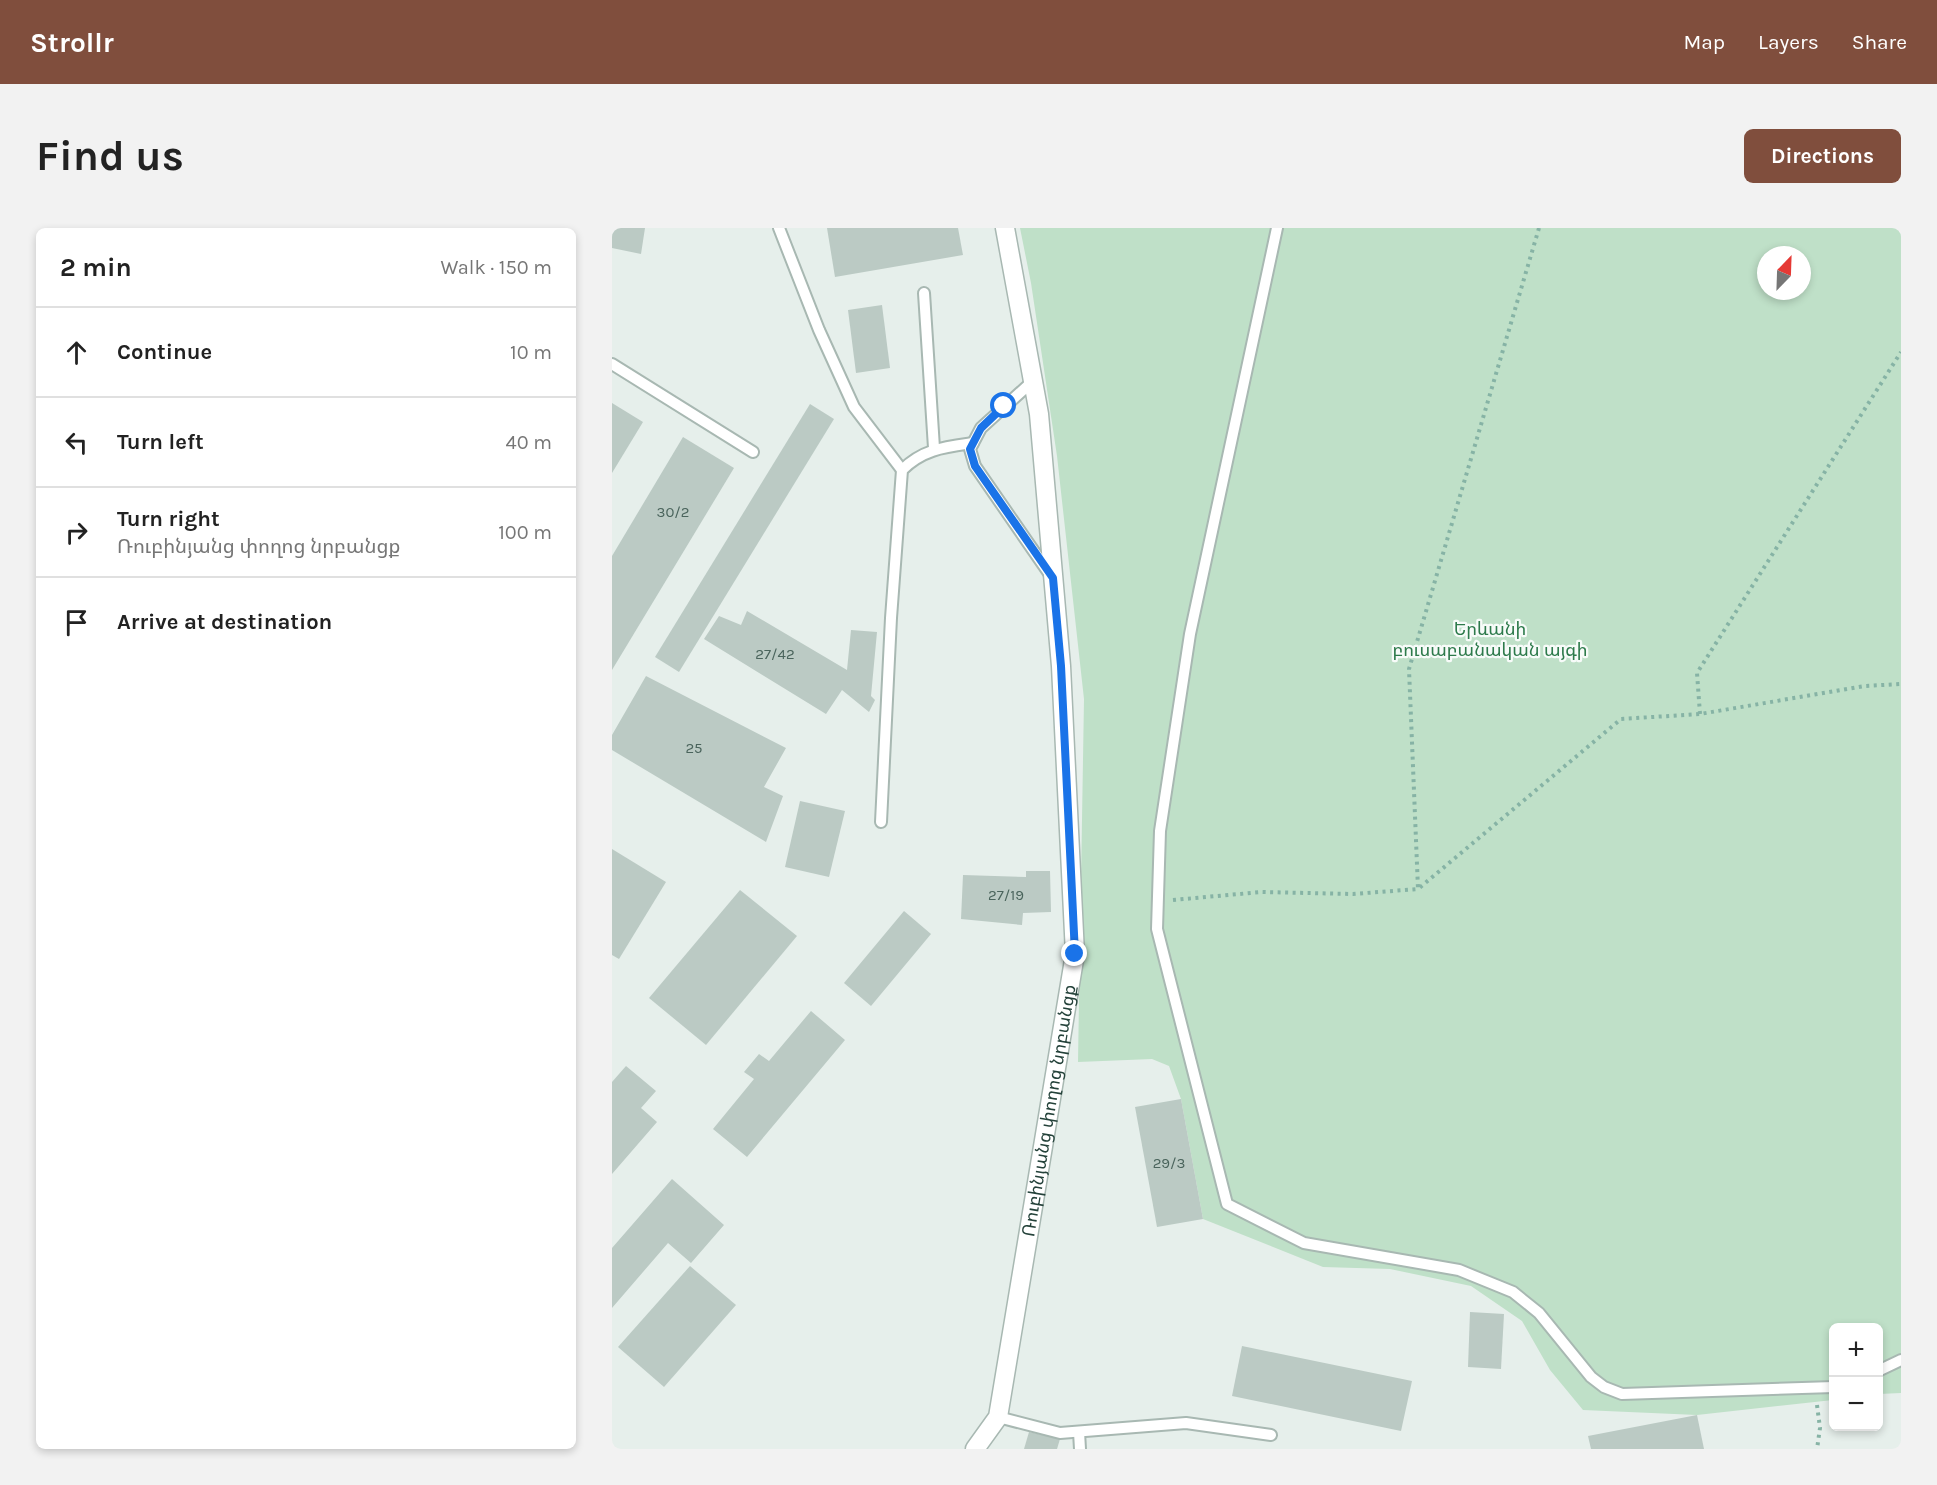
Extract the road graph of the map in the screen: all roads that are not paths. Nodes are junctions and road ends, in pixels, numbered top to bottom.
1 (779, 228) edge
2 (1005, 228) edge
3 (1277, 228) edge
4 (924, 293) dead end
5 (612, 364) edge
6 (1033, 381) junction
7 (973, 443) junction
8 (934, 448) junction
9 (753, 452) dead end
10 (902, 470) junction
11 (1053, 578) junction
12 (881, 822) dead end
13 (1901, 1360) edge
14 (1883, 1369) edge
15 (1829, 1388) edge
16 (998, 1417) junction
17 (1079, 1432) junction
18 (1271, 1435) dead end
19 (975, 1449) edge
20 (1080, 1449) edge

1 - 10 lane
2 - 6 street, Ռուբինյանց փողոց նրբանցք
3 - 15 lane
4 - 8 lane
5 - 9 lane
6 - 7 lane
6 - 11 street, Ռուբինյանց փողոց նրբանցք
7 - 8 lane
7 - 11 lane
8 - 10 lane
10 - 12 lane
11 - 16 street, Ռուբինյանց փողոց նրբանցք
13 - 14 lane
16 - 17 lane
16 - 19 street, Ռուբինյանց փողոց նրբանցք
17 - 18 lane
17 - 20 lane

